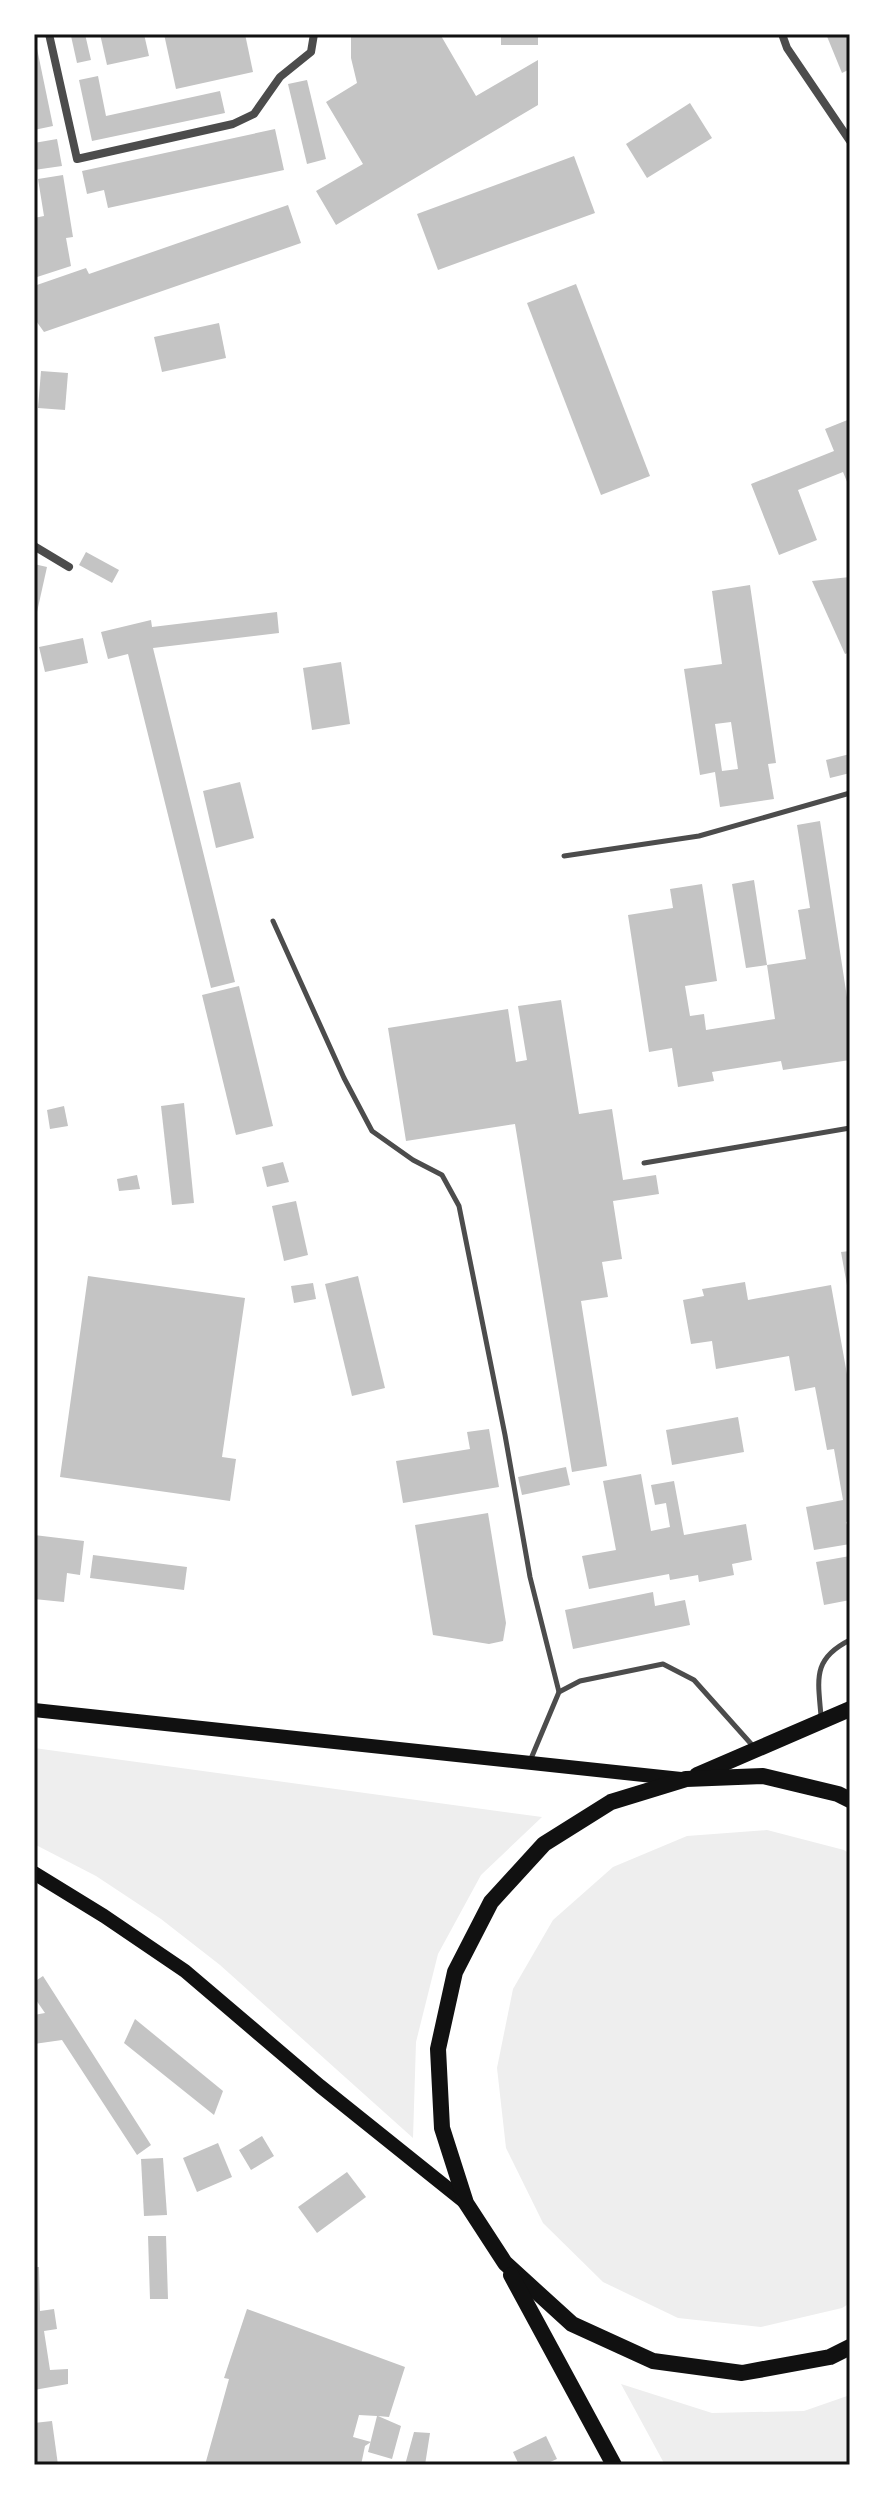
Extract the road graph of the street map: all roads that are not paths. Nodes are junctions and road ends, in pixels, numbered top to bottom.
1 (49, 34) edge
2 (314, 34) edge
3 (782, 34) edge
4 (850, 141) edge
5 (34, 546) edge
6 (69, 567) dead end
7 (850, 793) edge
8 (564, 856) dead end
9 (273, 921) dead end
10 (850, 1128) edge
11 (644, 1163) dead end
12 (850, 1640) edge
13 (559, 1692) junction
14 (850, 1709) edge
15 (34, 1710) edge
16 (822, 1723) junction
17 (756, 1750) junction
18 (530, 1762) junction
19 (686, 1779) junction
20 (850, 1800) edge
21 (34, 1873) edge
22 (466, 2203) junction
23 (505, 2263) junction
24 (850, 2347) edge
25 (614, 2465) edge

1 - 2 street
3 - 4 street
5 - 6 street
7 - 8 lane
9 - 13 lane
10 - 11 lane
12 - 16 lane
13 - 17 lane
13 - 18 lane
14 - 16 highway
15 - 18 main road
16 - 17 highway
17 - 19 highway
18 - 19 main road
19 - 20 highway
19 - 22 highway
21 - 22 main road
22 - 23 highway
23 - 24 highway
23 - 25 highway

